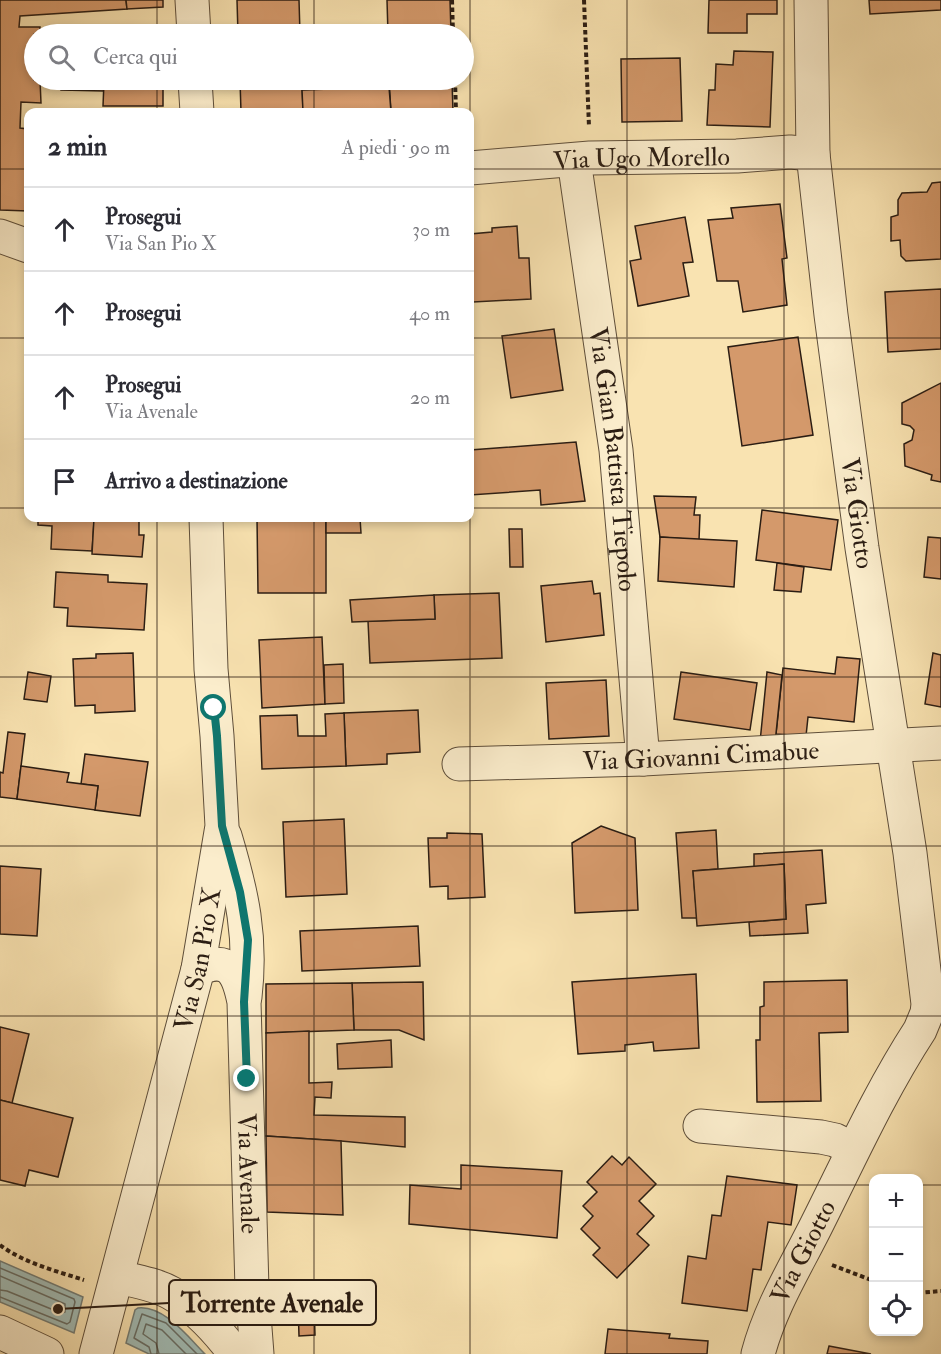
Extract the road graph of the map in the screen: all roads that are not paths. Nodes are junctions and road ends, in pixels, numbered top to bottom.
1 (192, 0) edge
2 (811, 0) edge
3 (193, 24) edge
4 (196, 90) edge
5 (197, 108) edge
6 (582, 147) junction
7 (813, 154) junction
8 (474, 167) edge
9 (206, 522) edge
10 (941, 743) edge
11 (894, 744) junction
12 (643, 759) junction
13 (459, 764) dead end
14 (222, 826) junction
15 (198, 969) junction
16 (244, 1002) junction
17 (932, 1029) edge
18 (700, 1126) dead end
19 (853, 1149) junction
20 (113, 1290) junction
21 (253, 1307) junction
22 (203, 1318) junction
23 (0, 1332) edge
24 (98, 1347) edge
25 (47, 1354) edge
26 (235, 1354) edge
27 (257, 1354) edge
28 (758, 1354) edge

1 - 3 street
2 - 7 street, Via Giotto
4 - 5 street
6 - 7 street, Via Ugo Morello
6 - 8 street, Via Ugo Morello
6 - 12 street, Via Gian Battista Tiepolo
7 - 11 street, Via Giotto
9 - 14 street, Via San Pio X
10 - 11 street, Via Giovanni Cimabue
11 - 12 street, Via Giovanni Cimabue
11 - 17 street, Via Giotto
12 - 13 street, Via Giovanni Cimabue
14 - 15 street, Via San Pio X
14 - 16 street
15 - 16 street, Via Avenale
15 - 20 street, Via San Pio X
16 - 21 street, Via Avenale
17 - 19 street, Via Giotto
18 - 19 street
19 - 28 street, Via Giotto
20 - 22 street
20 - 24 street, Via San Pio X
21 - 22 street
21 - 27 street, Via Avenale
22 - 26 street
23 - 25 street

